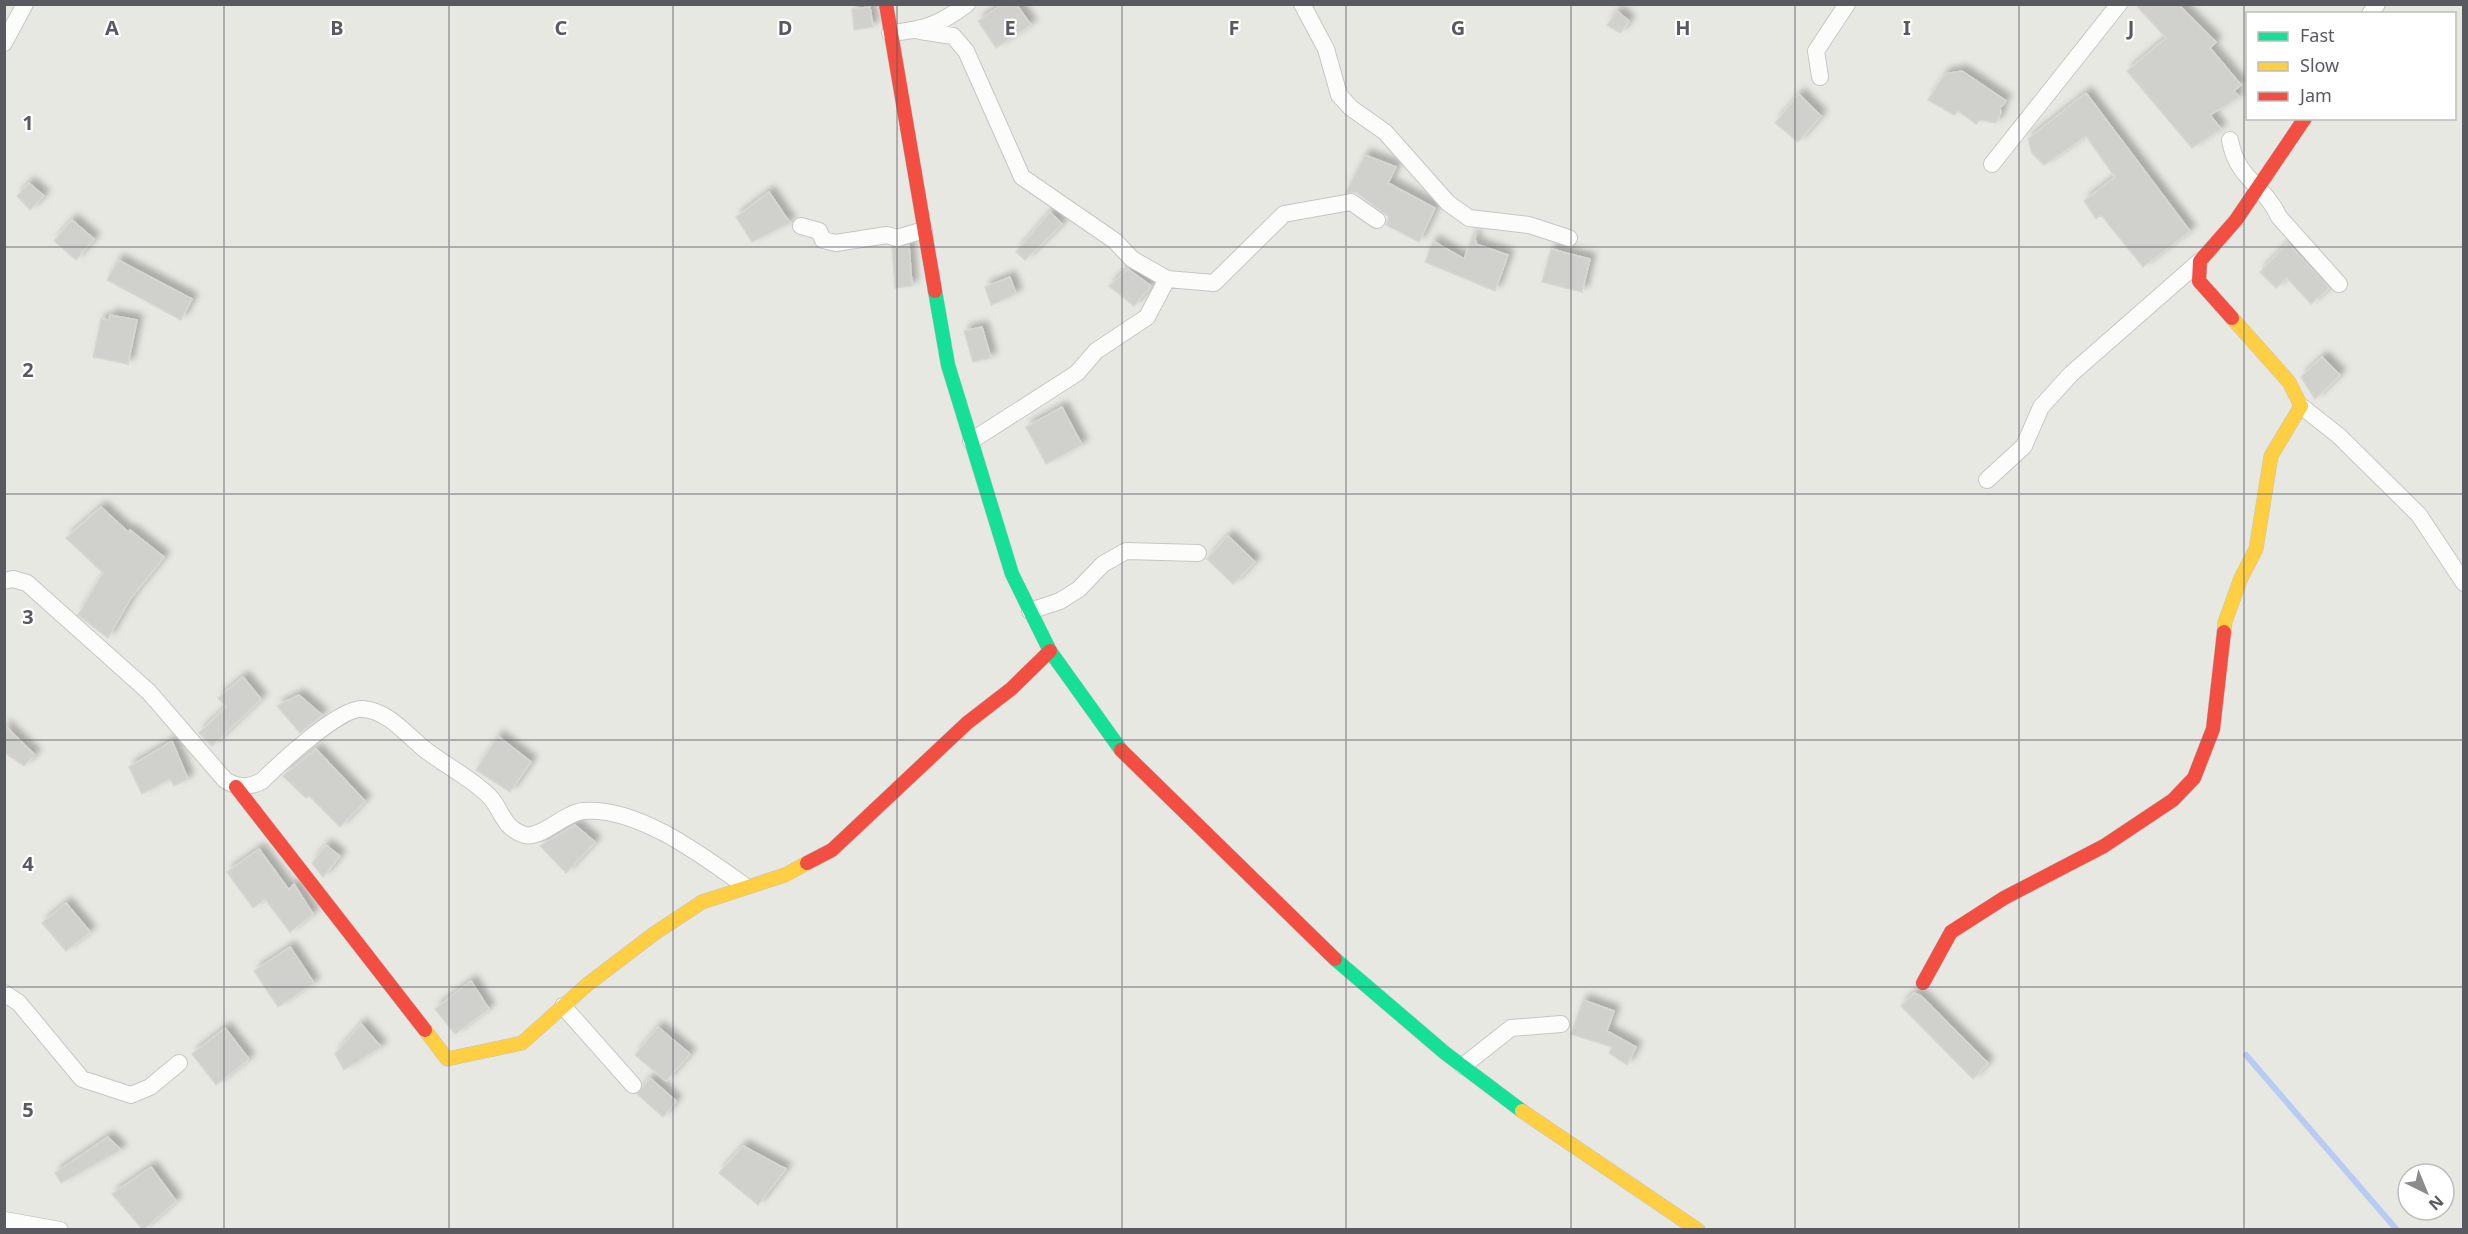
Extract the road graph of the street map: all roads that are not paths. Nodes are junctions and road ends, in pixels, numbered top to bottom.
1 (26, 4) edge
2 (886, 4) edge
3 (967, 4) edge
4 (1302, 4) edge
5 (1847, 4) edge
6 (2119, 4) edge
7 (920, 31) junction
8 (890, 33) junction
9 (4, 43) edge
10 (1820, 77) dead end
11 (2304, 120) edge
12 (2230, 140) dead end
13 (1992, 164) dead end
14 (2258, 188) junction
15 (1377, 220) dead end
16 (801, 226) dead end
17 (924, 230) junction
18 (1569, 238) dead end
19 (2200, 261) junction
20 (1167, 279) junction
21 (2339, 284) dead end
22 (2301, 406) junction
23 (971, 441) junction
24 (1987, 480) dead end
25 (1198, 553) dead end
26 (4, 580) edge
27 (2463, 583) edge
28 (1030, 611) junction
29 (1050, 651) junction
30 (236, 787) junction
31 (746, 886) junction
32 (1923, 983) dead end
33 (4, 993) edge
34 (563, 1006) junction
35 (1561, 1024) dead end
36 (179, 1063) dead end
37 (1463, 1066) junction
38 (633, 1085) dead end
39 (4, 1220) edge
40 (60, 1230) edge
41 (1698, 1230) edge

1 - 9 street
2 - 8 street
3 - 7 street
4 - 18 street
5 - 10 street
6 - 13 street
7 - 8 street
7 - 20 street
8 - 17 street
11 - 14 street
12 - 14 street
14 - 19 street
14 - 21 street
15 - 20 street
16 - 17 street
17 - 23 street
19 - 22 street
19 - 24 street
20 - 23 street
22 - 27 street
22 - 32 street
23 - 28 street
25 - 28 street
26 - 30 street
28 - 29 street
29 - 31 street
29 - 37 street
30 - 31 street
30 - 34 street
31 - 34 street
33 - 36 street
34 - 38 street
35 - 37 street
37 - 41 street
39 - 40 street

